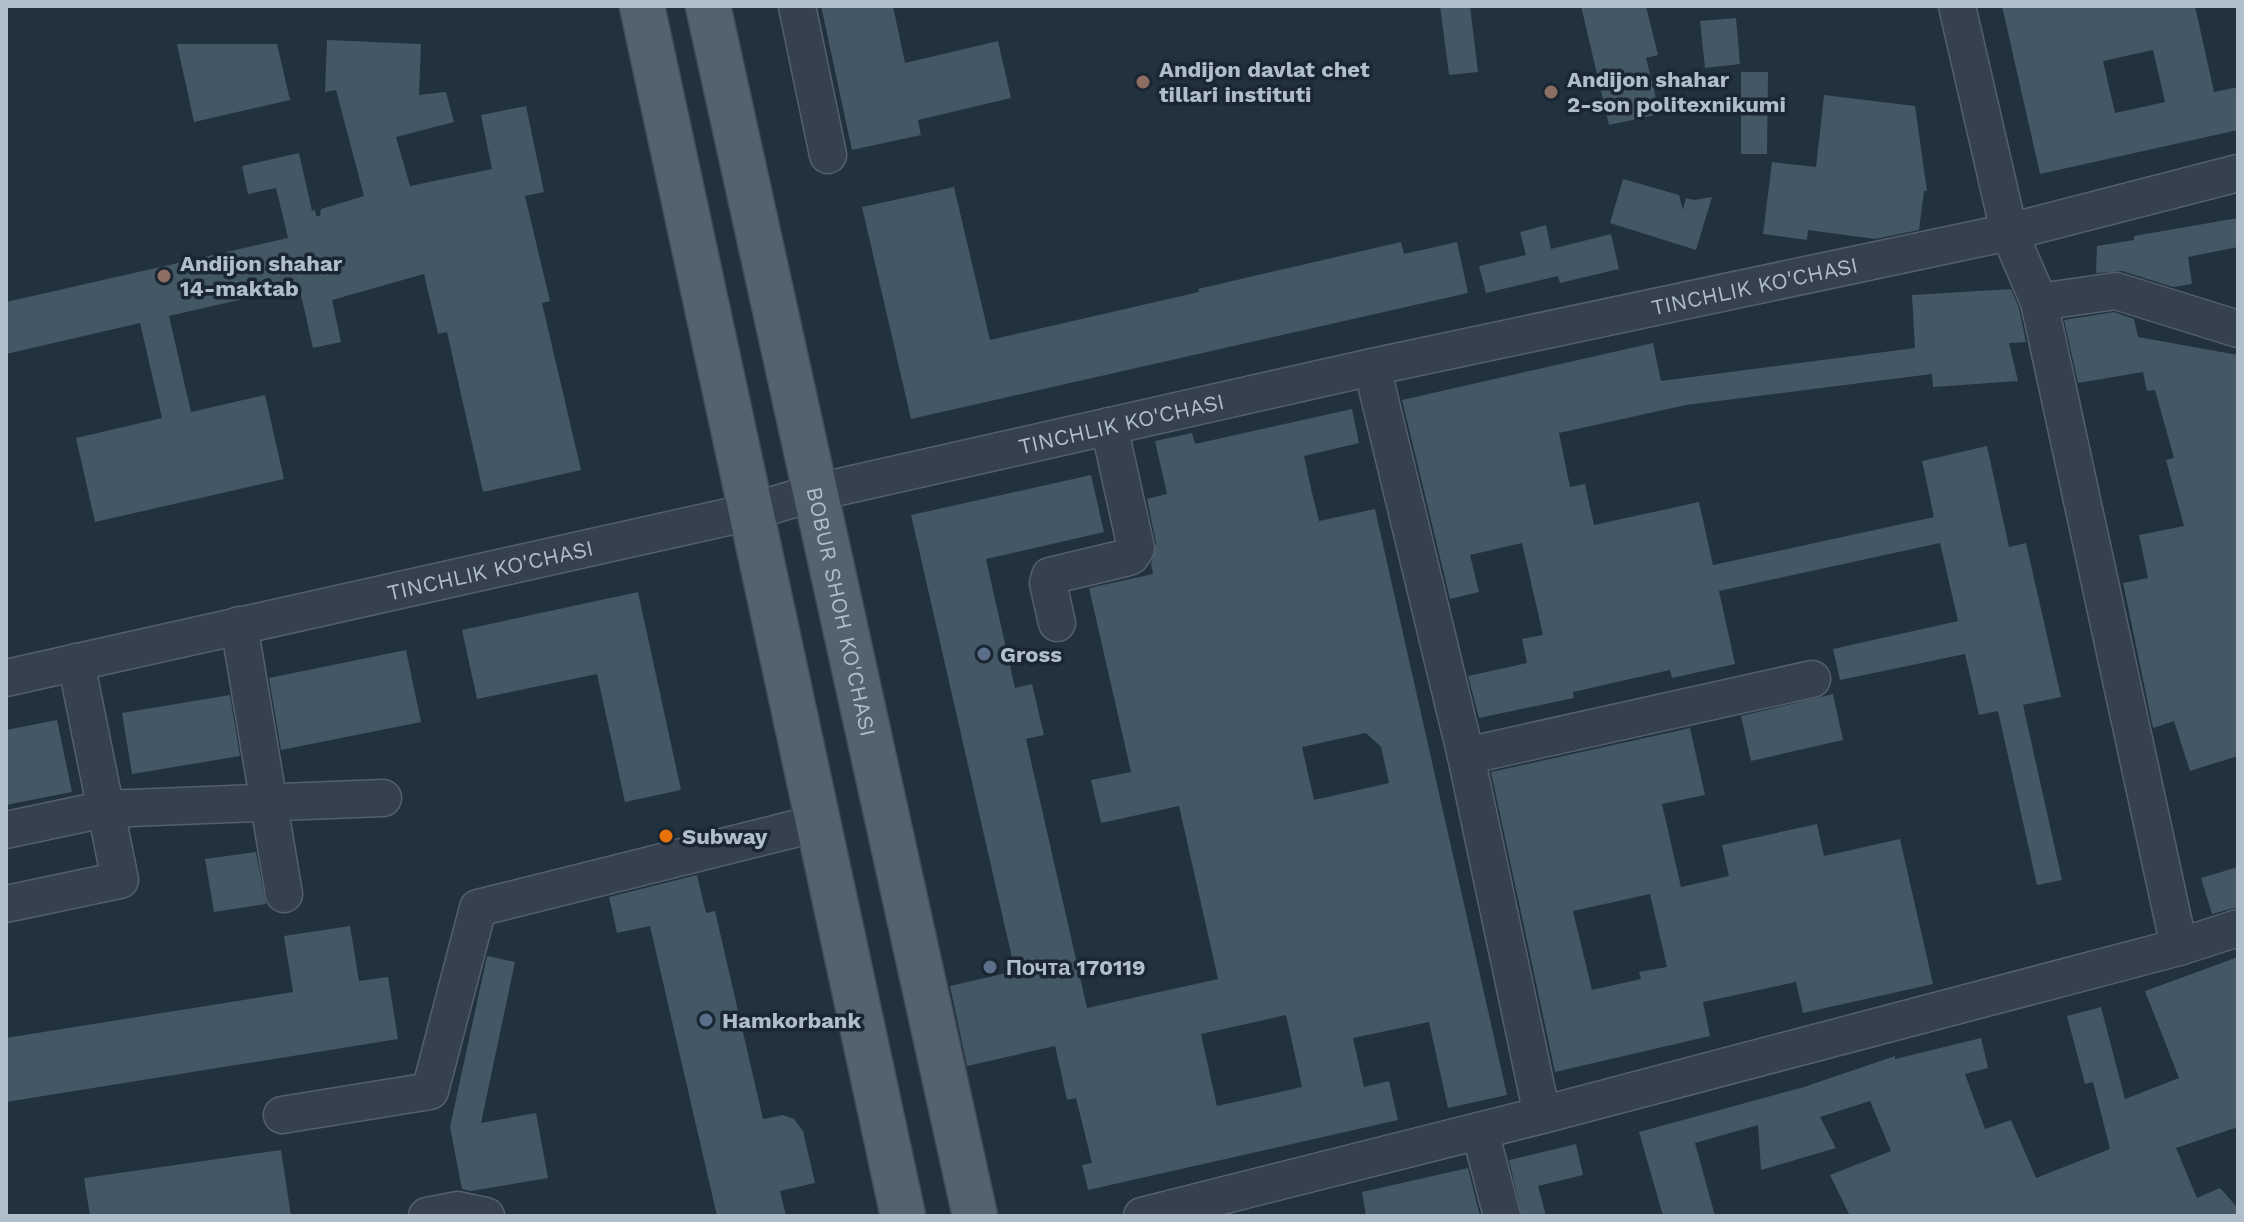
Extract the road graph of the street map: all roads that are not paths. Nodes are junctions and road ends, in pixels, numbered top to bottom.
1 (642, 6) edge
2 (708, 6) edge
3 (797, 6) edge
4 (1957, 6) edge
5 (828, 155) dead end
6 (2238, 173) edge
7 (2009, 232) junction
8 (2039, 302) junction
9 (2238, 329) edge
10 (1372, 367) junction
11 (1109, 426) junction
12 (817, 492) junction
13 (750, 512) junction
14 (1057, 623) dead end
15 (239, 625) junction
16 (76, 662) junction
17 (6, 678) edge
18 (1812, 679) dead end
19 (1466, 756) junction
20 (383, 798) dead end
21 (269, 804) junction
22 (105, 809) junction
23 (818, 823) junction
24 (6, 830) edge
25 (284, 894) dead end
26 (6, 904) edge
27 (2238, 928) edge
28 (2179, 947) junction
29 (282, 1115) dead end
30 (1542, 1115) junction
31 (1480, 1131) junction
32 (427, 1216) edge
33 (486, 1216) edge
34 (903, 1216) edge
35 (975, 1216) edge
36 (1142, 1216) edge
37 (1502, 1216) edge

1 - 13 main road
2 - 12 main road, BOBUR SHOH KO'CHASI
3 - 5 street
4 - 7 street
6 - 7 street, TINCHLIK KO'CHASI
7 - 8 street
7 - 10 street, TINCHLIK KO'CHASI
8 - 9 street
8 - 28 street
10 - 11 street, TINCHLIK KO'CHASI
10 - 19 street
11 - 12 street, TINCHLIK KO'CHASI
11 - 14 street
12 - 13 street, TINCHLIK KO'CHASI
12 - 35 main road, BOBUR SHOH KO'CHASI
13 - 15 street, TINCHLIK KO'CHASI
13 - 23 main road
15 - 16 street, TINCHLIK KO'CHASI
15 - 21 street
16 - 17 street, TINCHLIK KO'CHASI
16 - 22 street
18 - 19 street
19 - 30 street
20 - 21 street
21 - 22 street
21 - 25 street
22 - 24 street
22 - 26 street
23 - 29 street
23 - 34 main road
27 - 28 street
28 - 30 street
30 - 31 street
31 - 36 street
31 - 37 street
32 - 33 street

